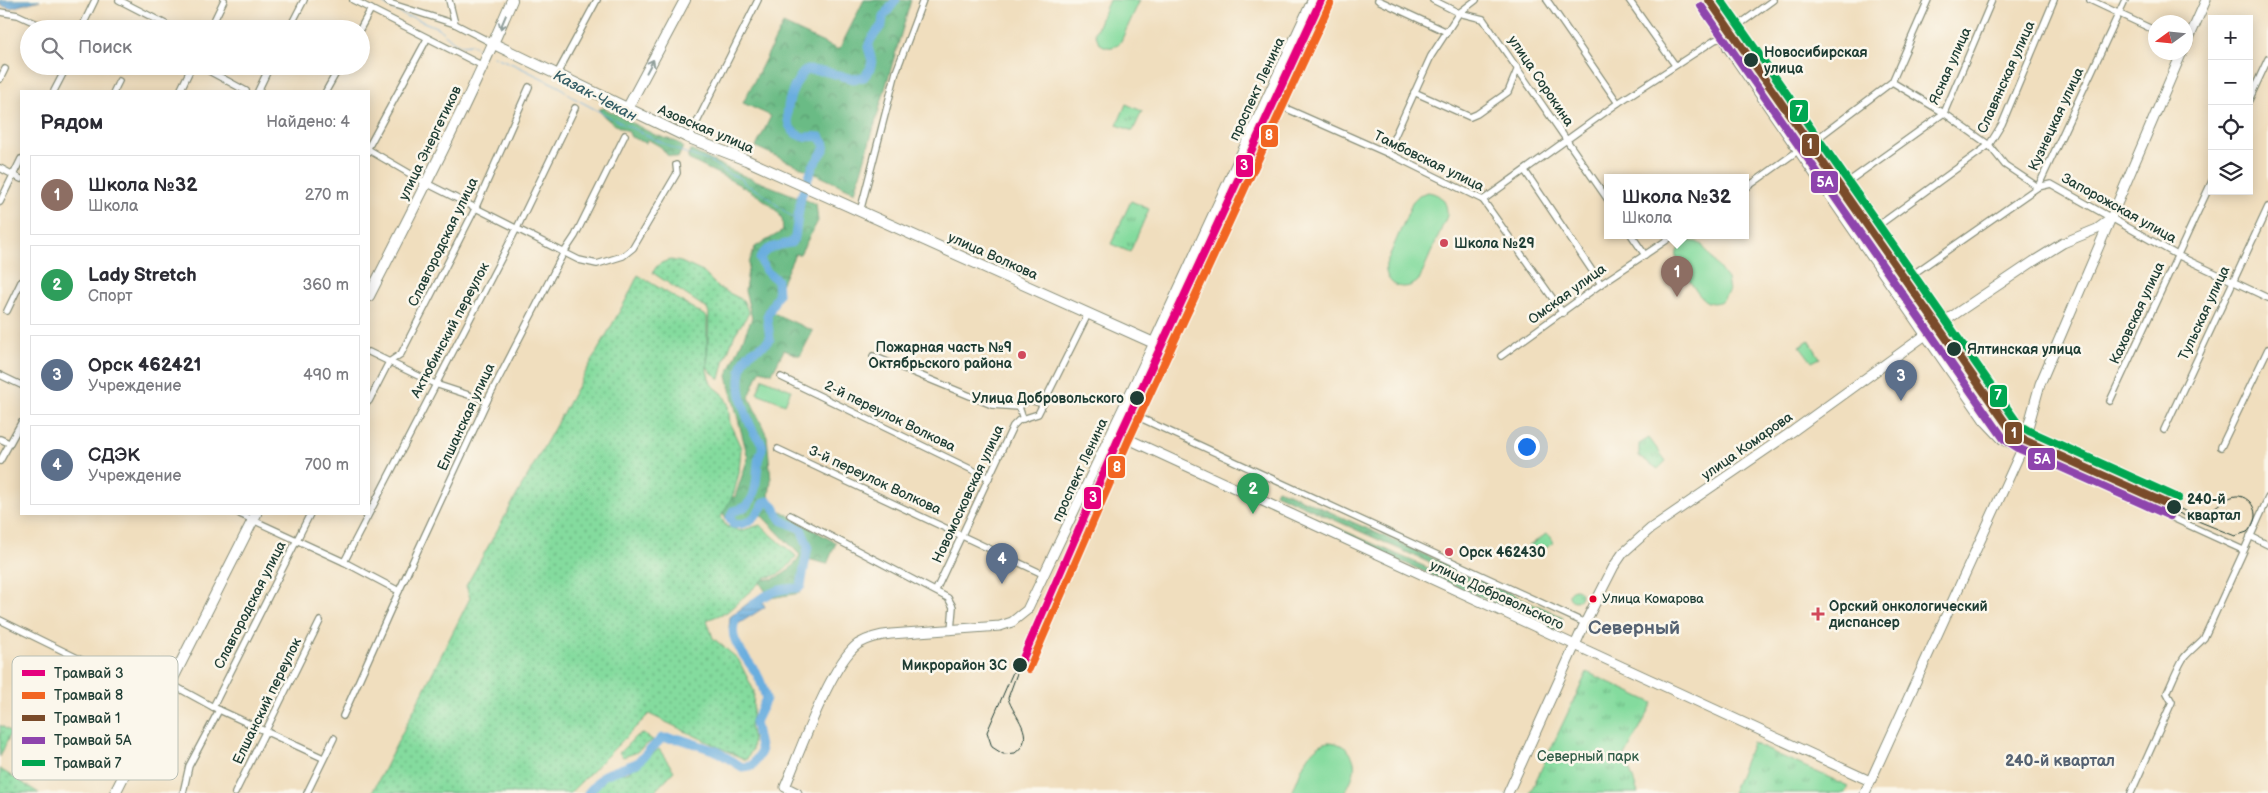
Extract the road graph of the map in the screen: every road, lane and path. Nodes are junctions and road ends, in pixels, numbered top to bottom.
1 (96, 0) edge
2 (119, 0) edge
3 (224, 0) edge
4 (304, 0) edge
5 (353, 0) edge
6 (386, 0) edge
7 (449, 0) edge
8 (512, 0) edge
9 (597, 0) edge
10 (685, 0) edge
11 (758, 0) edge
12 (924, 0) edge
13 (1313, 0) edge
14 (1326, 0) edge
15 (1378, 0) edge
16 (1433, 0) edge
17 (1476, 0) edge
18 (1547, 0) edge
19 (1629, 0) edge
20 (1717, 0) edge
21 (1773, 0) edge
22 (1928, 0) edge
23 (1992, 0) edge
24 (2054, 0) edge
25 (2090, 0) edge
26 (2126, 0) edge
27 (2206, 0) edge
28 (371, 8) junction
29 (0, 12) edge
30 (1459, 13) junction
31 (2120, 14) junction
32 (30, 20) edge
33 (86, 20) edge
34 (158, 20) edge
35 (214, 20) edge
36 (294, 20) edge
37 (365, 20) edge
38 (455, 24) junction
39 (1736, 27) junction
40 (2148, 27) edge
41 (2193, 29) edge
42 (1446, 32) junction
43 (1724, 37) junction
44 (427, 39) junction
45 (492, 47) junction
46 (1289, 53) junction
47 (1299, 58) junction
48 (2268, 59) edge
49 (2179, 60) edge
50 (484, 64) junction
51 (1675, 65) junction
52 (1518, 68) junction
53 (5, 69) dead end
54 (558, 74) junction
55 (62, 75) edge
56 (188, 75) edge
57 (217, 75) edge
58 (266, 75) edge
59 (335, 75) edge
60 (0, 79) edge
61 (119, 81) dead end
62 (1892, 82) junction
63 (529, 87) dead end
64 (55, 90) edge
65 (114, 90) edge
66 (180, 90) edge
67 (244, 90) edge
68 (258, 90) edge
69 (327, 90) edge
70 (2253, 91) edge
71 (1414, 92) junction
72 (1267, 100) junction
73 (1618, 103) junction
74 (1278, 105) junction
75 (575, 108) dead end
76 (627, 109) junction
77 (1944, 113) junction
78 (1251, 133) junction
79 (624, 135) dead end
80 (689, 138) junction
81 (1262, 139) junction
82 (1814, 141) junction
83 (1567, 142) junction
84 (1989, 145) junction
85 (370, 146) edge
86 (370, 149) edge
87 (1799, 150) junction
88 (1387, 153) junction
89 (20, 161) edge
90 (676, 165) dead end
91 (0, 168) edge
92 (1525, 171) junction
93 (13, 175) junction
94 (20, 178) edge
95 (426, 183) junction
96 (1844, 184) junction
97 (1749, 186) edge
98 (2038, 187) junction
99 (2208, 189) edge
100 (810, 190) joint
101 (1604, 194) edge
102 (1483, 200) junction
103 (0, 202) edge
104 (2268, 207) edge
105 (475, 209) junction
106 (860, 212) junction
107 (2111, 219) junction
108 (517, 228) junction
109 (1875, 228) junction
110 (1207, 230) junction
111 (1217, 235) junction
112 (1634, 239) edge
113 (1669, 239) edge
114 (563, 254) junction
115 (1645, 255) junction
116 (2177, 255) junction
117 (1909, 276) junction
118 (2233, 282) junction
119 (20, 284) edge
120 (1601, 284) junction
121 (1181, 285) junction
122 (1191, 290) junction
123 (370, 294) edge
124 (2268, 298) edge
125 (7, 310) dead end
126 (1563, 313) junction
127 (1088, 314) junction
128 (1942, 324) junction
129 (1927, 334) junction
130 (1154, 343) junction
131 (1165, 348) junction
132 (2268, 349) edge
133 (370, 352) edge
134 (873, 356) dead end
135 (1501, 356) dead end
136 (389, 362) junction
137 (0, 375) edge
138 (781, 377) dead end
139 (435, 384) junction
140 (20, 385) edge
141 (370, 399) edge
142 (2110, 401) dead end
143 (487, 402) junction
144 (1042, 404) junction
145 (1019, 406) junction
146 (1124, 410) junction
147 (1134, 414) junction
148 (1023, 419) junction
149 (20, 425) edge
150 (2164, 430) dead end
151 (1113, 432) junction
152 (1124, 437) junction
153 (0, 438) edge
154 (9, 443) junction
155 (2221, 446) dead end
156 (778, 449) dead end
157 (2022, 449) junction
158 (0, 461) edge
159 (988, 478) junction
160 (2268, 498) edge
161 (370, 511) edge
162 (310, 515) edge
163 (368, 515) edge
164 (790, 515) dead end
165 (255, 517) edge
166 (963, 535) junction
167 (2250, 536) junction
168 (297, 540) junction
169 (2268, 545) edge
170 (2243, 550) junction
171 (344, 562) junction
172 (1045, 575) junction
173 (936, 590) junction
174 (399, 591) junction
175 (0, 620) edge
176 (320, 621) dead end
177 (1585, 623) junction
178 (951, 630) junction
179 (1575, 646) junction
180 (73, 656) edge
181 (178, 670) edge
182 (178, 688) edge
183 (216, 709) junction
184 (343, 716) dead end
185 (266, 731) junction
186 (334, 738) dead end
187 (323, 758) junction
188 (122, 780) edge
189 (1870, 781) junction
190 (783, 790) edge
191 (115, 793) edge
192 (182, 793) edge
193 (235, 793) edge
194 (307, 793) edge
195 (797, 793) edge
196 (1508, 793) edge
197 (1865, 793) edge
198 (2131, 793) edge

1 - 33 street
2 - 34 street
3 - 35 street
4 - 36 street
5 - 28 street
6 - 38 street, Азовская улица
7 - 38 street
8 -> 45 main road, улица Энергетиков
9 - 54 street
76 -> 10 main road
11 - 80 street
12 - 106 street
13 - 46 main road, проспект Ленина
14 - 47 main road, проспект Ленина
15 - 42 street
16 - 30 street, улица Сорокина
17 - 30 street
18 - 73 street
19 - 51 street
20 - 39 main road
21 - 39 street
22 - 62 street
23 - 77 street, Ясная улица
24 - 84 street, Славянская улица
25 - 31 street
26 - 31 street, Кузнецкая улица
27 - 41 main road
28 - 37 street
28 - 44 street
29 - 32 street
30 - 42 street
30 - 52 street, улица Сорокина
31 - 40 street
31 - 98 street, Кузнецкая улица
38 - 45 street, Азовская улица
39 - 43 main road
39 - 82 main road
42 - 71 street
43 - 51 street
43 - 87 main road
44 - 50 street
44 - 85 street
45 - 50 main road, улица Энергетиков
45 - 54 main road, Азовская улица
46 - 47 street
46 - 72 main road, проспект Ленина
47 - 74 main road, проспект Ленина
48 - 70 street
49 - 107 main road
50 - 95 main road, улица Энергетиков
51 - 73 street
52 - 71 street
52 - 83 street, улица Сорокина
53 - 60 street
54 - 76 main road, Азовская улица
55 - 64 street
56 - 66 street
57 - 67 street
58 - 68 street
59 - 69 street
61 - 65 street
62 - 77 street, Запорожская улица
62 - 82 street
63 - 105 street, Славгородская улица
71 - 88 street
72 - 74 street, Тамбовская улица
72 - 78 main road, проспект Ленина
73 - 83 street
74 - 81 main road, проспект Ленина
74 - 88 street, Тамбовская улица
75 - 108 street, Актюбинский переулок
76 - 80 main road, Азовская улица
77 - 84 street, Запорожская улица
77 - 96 street, Ясная улица
78 - 81 street
78 - 110 main road, проспект Ленина
79 - 114 street, Елшанская улица
80 - 100 main road, Азовская улица
81 - 111 main road, проспект Ленина
82 - 96 main road
83 - 92 street
83 - 101 street, улица Сорокина
84 - 98 street, Запорожская улица
84 - 109 street, Славянская улица
86 - 95 street
87 - 97 street
87 - 129 main road
88 - 102 street, Тамбовская улица
89 - 93 street
90 - 114 street
91 - 93 street
92 - 102 street
92 - 120 street
93 - 94 street
93 - 103 street
95 - 105 street
95 - 123 main road, улица Энергетиков
96 - 109 main road
98 - 107 street, Запорожская улица
98 - 117 street, Кузнецкая улица
99 - 116 street, Каховская улица
100 - 106 main road, улица Волкова
102 - 126 street, Тамбовская улица
104 - 118 street, Тульская улица
105 - 108 street
105 - 136 street, Славгородская улица
106 - 127 main road, улица Волкова
107 - 116 street, Запорожская улица
107 - 128 main road, улица Комарова
107 - 157 main road
108 - 114 street
108 - 139 street, Актюбинский переулок
109 - 117 main road
110 - 111 street
110 - 121 main road, проспект Ленина
111 - 122 main road, проспект Ленина
112 - 115 street
113 - 115 street, Омская улица
114 - 143 street, Елшанская улица
115 - 120 street, Омская улица
116 - 118 street, Запорожская улица
116 - 142 street, Каховская улица
117 - 128 main road
118 - 124 street, Запорожская улица
118 - 150 street, Тульская улица
119 - 125 street
120 - 126 street, Омская улица
121 - 122 street
121 - 130 main road, проспект Ленина
122 - 131 main road, проспект Ленина
126 - 135 street, Омская улица
127 - 130 main road, улица Волкова
127 - 144 street, Новомосковская улица
128 - 129 main road, улица Комарова
129 - 157 main road
129 - 177 main road, улица Комарова
130 - 131 main road, улица Волкова
130 - 146 main road, проспект Ленина
131 - 147 main road, проспект Ленина
132 - 155 street
133 - 136 street
134 - 145 street
136 - 139 street
136 - 141 street, Славгородская улица
137 - 140 street
138 - 159 street, 2-й переулок Волкова
139 - 143 street
139 - 161 street, Актюбинский переулок
143 - 174 street, Елшанская улица
144 - 145 street
144 - 148 street, Новомосковская улица
145 - 148 street
146 - 147 street, улица Добровольского
146 - 151 main road, проспект Ленина
147 - 152 main road, проспект Ленина
147 - 177 street, улица Добровольского
148 - 159 street, Новомосковская улица
149 - 154 street
151 - 152 main road, улица Добровольского
151 - 172 main road, проспект Ленина
152 - 179 main road, улица Добровольского
153 - 154 street
154 - 158 street
156 - 166 street, 3-й переулок Волкова
157 - 170 street
157 - 189 main road
159 - 166 street, Новомосковская улица
160 - 167 street
162 - 168 street, Славгородская улица
163 - 171 street, Актюбинский переулок
164 - 173 street
165 - 168 street
165 - 181 main road
166 - 172 street, 3-й переулок Волкова
166 - 173 street, Новомосковская улица
167 - 169 street
167 - 170 street
168 - 171 street
168 - 183 street, Славгородская улица
170 - 198 street
171 - 174 street
172 - 178 main road, проспект Ленина
173 - 178 street
174 - 184 street, Елшанская улица
175 - 180 street
176 - 185 street, Елшанский переулок
177 - 179 main road, улица Комарова
178 - 190 main road, проспект Ленина
179 - 189 main road, улица Добровольского
179 - 196 main road, улица Комарова
182 - 183 street
183 - 185 street
183 - 192 street, Славгородская улица
185 - 187 street
185 - 193 street, Елшанский переулок
186 - 187 street
187 - 194 street
188 - 191 main road
189 - 197 main road
190 - 195 main road

